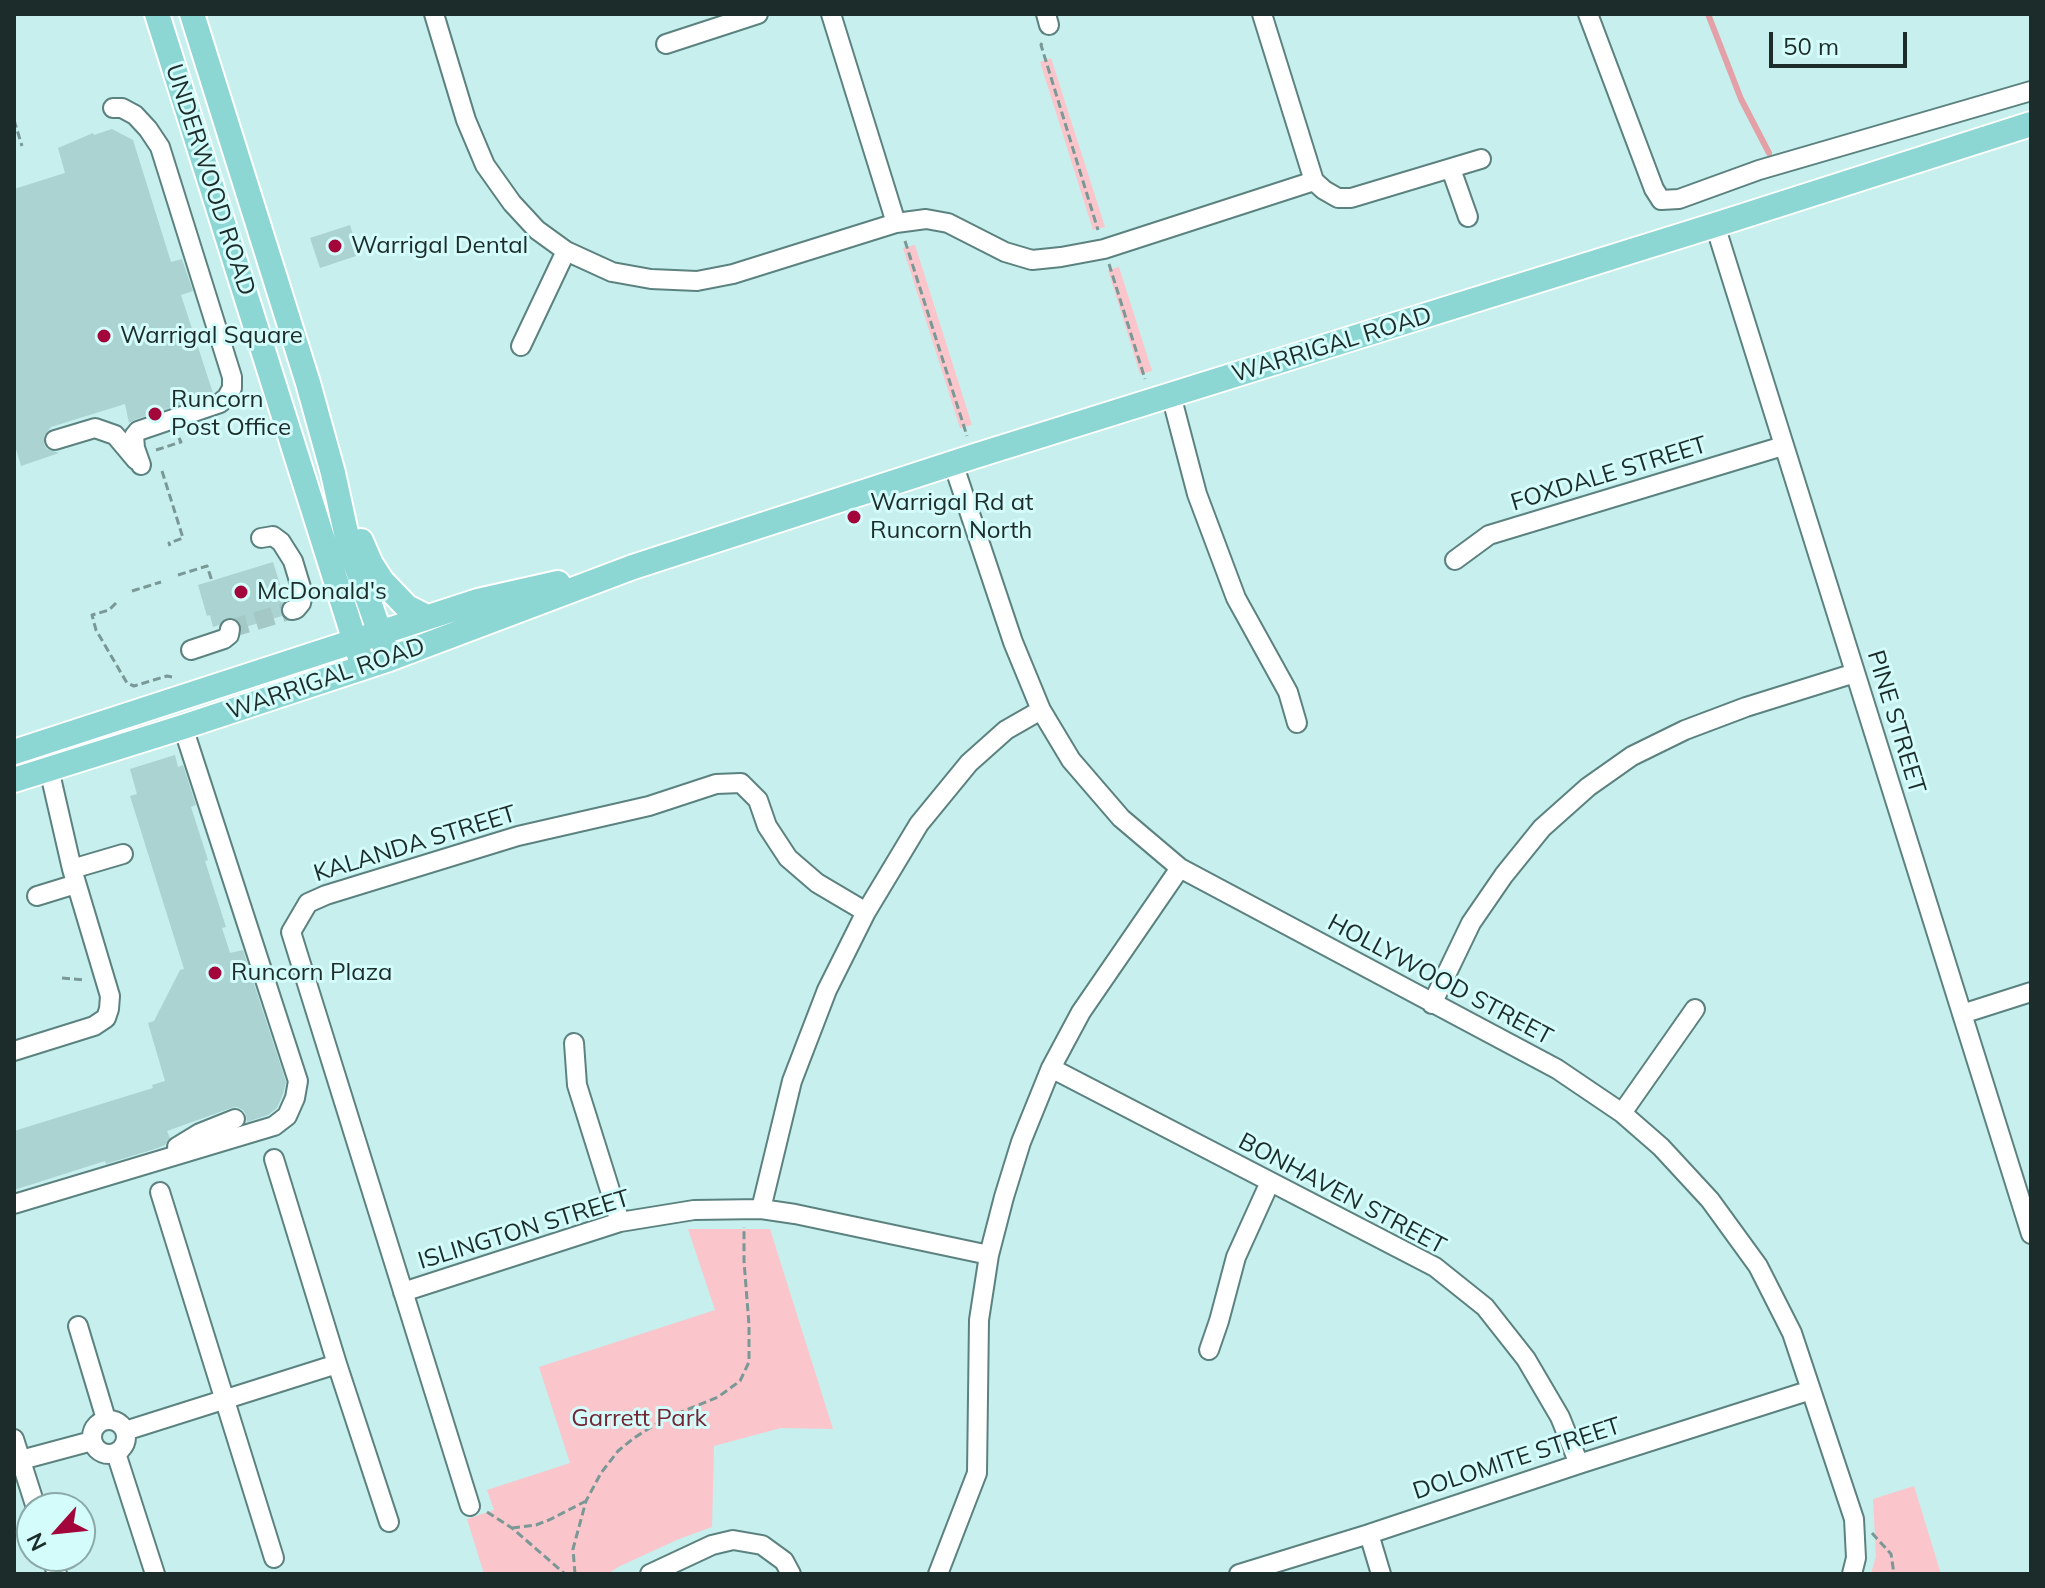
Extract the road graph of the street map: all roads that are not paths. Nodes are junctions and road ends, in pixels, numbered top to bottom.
1 (434, 14) edge
2 (758, 14) edge
3 (831, 14) edge
4 (1262, 14) edge
5 (1588, 14) edge
6 (194, 18) edge
7 (160, 23) edge
8 (666, 44) dead end
9 (2031, 91) edge
10 (113, 108) dead end
11 (2031, 124) edge
12 (1481, 159) dead end
13 (1451, 169) junction
14 (1314, 181) junction
15 (1468, 217) dead end
16 (896, 223) junction
17 (1715, 225) junction
18 (566, 251) junction
19 (290, 325) junction
20 (259, 334) junction
21 (521, 346) dead end
22 (1160, 398) junction
23 (55, 440) dead end
24 (1783, 446) junction
25 (964, 460) junction
26 (333, 473) junction
27 (261, 538) dead end
28 (1455, 560) dead end
29 (633, 567) junction
30 (292, 610) dead end
31 (427, 617) junction
32 (230, 629) tunnel mouth
33 (379, 633) junction
34 (354, 640) junction
35 (191, 650) dead end
36 (389, 659) junction
37 (363, 667) junction
38 (1855, 673) junction
39 (1041, 710) junction
40 (1297, 723) dead end
41 (183, 727) junction
42 (40, 743) junction
43 (14, 752) edge
44 (49, 769) junction
45 (14, 780) edge
46 (123, 854) dead end
47 (1180, 868) junction
48 (74, 877) junction
49 (37, 896) dead end
50 (866, 912) junction
51 (2031, 992) edge
52 (1432, 1004) junction
53 (1695, 1009) dead end
54 (1962, 1014) junction
55 (574, 1043) dead end
56 (14, 1051) edge
57 (1051, 1068) junction
58 (1622, 1113) junction
59 (235, 1119) dead end
60 (169, 1157) junction
61 (274, 1159) dead end
62 (1270, 1182) junction
63 (160, 1192) dead end
64 (14, 1204) edge
65 (754, 1209) junction
66 (620, 1222) junction
67 (2031, 1234) edge
68 (989, 1255) junction
69 (403, 1292) junction
70 (78, 1326) dead end
71 (1209, 1350) dead end
72 (337, 1364) junction
73 (1811, 1390) junction
74 (224, 1400) junction
75 (106, 1419) junction
76 (125, 1431) junction
77 (14, 1439) edge
78 (92, 1441) junction
79 (116, 1453) junction
80 (21, 1460) junction
81 (1579, 1464) junction
82 (31, 1492) edge
83 (470, 1506) road end
84 (389, 1522) dead end
85 (1369, 1534) junction
86 (274, 1558) dead end
87 (155, 1574) edge
88 (650, 1574) edge
89 (791, 1574) edge
90 (938, 1574) edge
91 (1239, 1574) edge
92 (1381, 1574) edge
93 (1852, 1574) edge

1 - 18 street
2 - 8 street
3 - 16 street
4 - 14 street
5 - 9 street
6 - 7 street
6 - 19 main road, UNDERWOOD ROAD
7 - 20 main road, UNDERWOOD ROAD
10 - 23 street
11 - 17 main road, WARRIGAL ROAD
12 - 13 street
13 - 14 street
13 - 15 street
14 - 16 street
16 - 18 street
17 - 22 main road, WARRIGAL ROAD
17 - 24 street, PINE STREET
18 - 21 street
19 - 20 main road
19 - 26 main road, UNDERWOOD ROAD
20 - 34 main road, UNDERWOOD ROAD
22 - 25 main road, WARRIGAL ROAD
22 - 40 street
24 - 28 street, FOXDALE STREET
24 - 38 street, PINE STREET
25 - 29 main road, WARRIGAL ROAD
25 - 39 street, HOLLYWOOD STREET
26 - 31 main road, UNDERWOOD ROAD
26 - 33 main road, UNDERWOOD ROAD
27 - 30 street
29 - 31 main road, WARRIGAL ROAD
29 - 36 main road, WARRIGAL ROAD
31 - 33 main road, WARRIGAL ROAD
32 - 35 street
33 - 34 main road, WARRIGAL ROAD
33 - 36 main road, UNDERWOOD ROAD
34 - 37 main road, UNDERWOOD ROAD
34 - 42 main road, WARRIGAL ROAD
36 - 37 main road, WARRIGAL ROAD
37 - 41 main road, WARRIGAL ROAD
38 - 52 street
38 - 54 street, PINE STREET
39 - 47 street, HOLLYWOOD STREET
39 - 50 street
41 - 44 main road, WARRIGAL ROAD
41 - 60 street
42 - 43 main road, WARRIGAL ROAD
42 - 44 main road
44 - 45 main road, WARRIGAL ROAD
44 - 48 street
46 - 48 street
47 - 52 street, HOLLYWOOD STREET
47 - 57 street
48 - 49 street
48 - 56 street
50 - 65 street
50 - 69 street, KALANDA STREET
51 - 54 street
52 - 58 street, HOLLYWOOD STREET
53 - 58 street
54 - 67 street, PINE STREET
55 - 66 street
57 - 62 street, BONHAVEN STREET
57 - 68 street
58 - 73 street, HOLLYWOOD STREET
59 - 60 street
60 - 64 street
61 - 72 street
62 - 71 street
62 - 81 street, BONHAVEN STREET
63 - 74 street
65 - 66 street, ISLINGTON STREET
65 - 68 street, ISLINGTON STREET
66 - 69 street, ISLINGTON STREET
68 - 90 street
69 - 83 street, KALANDA STREET
70 - 75 street
72 - 74 street
72 - 84 street
73 - 81 street, DOLOMITE STREET
73 - 93 street, HOLLYWOOD STREET
74 - 76 street
74 - 86 street
75 - 76 street
75 - 78 street
76 - 79 street
77 - 80 street
78 - 79 street
78 - 80 street
79 - 87 street
80 - 82 street
81 - 85 street, DOLOMITE STREET
85 - 91 street, DOLOMITE STREET
85 - 92 street
88 - 89 street

